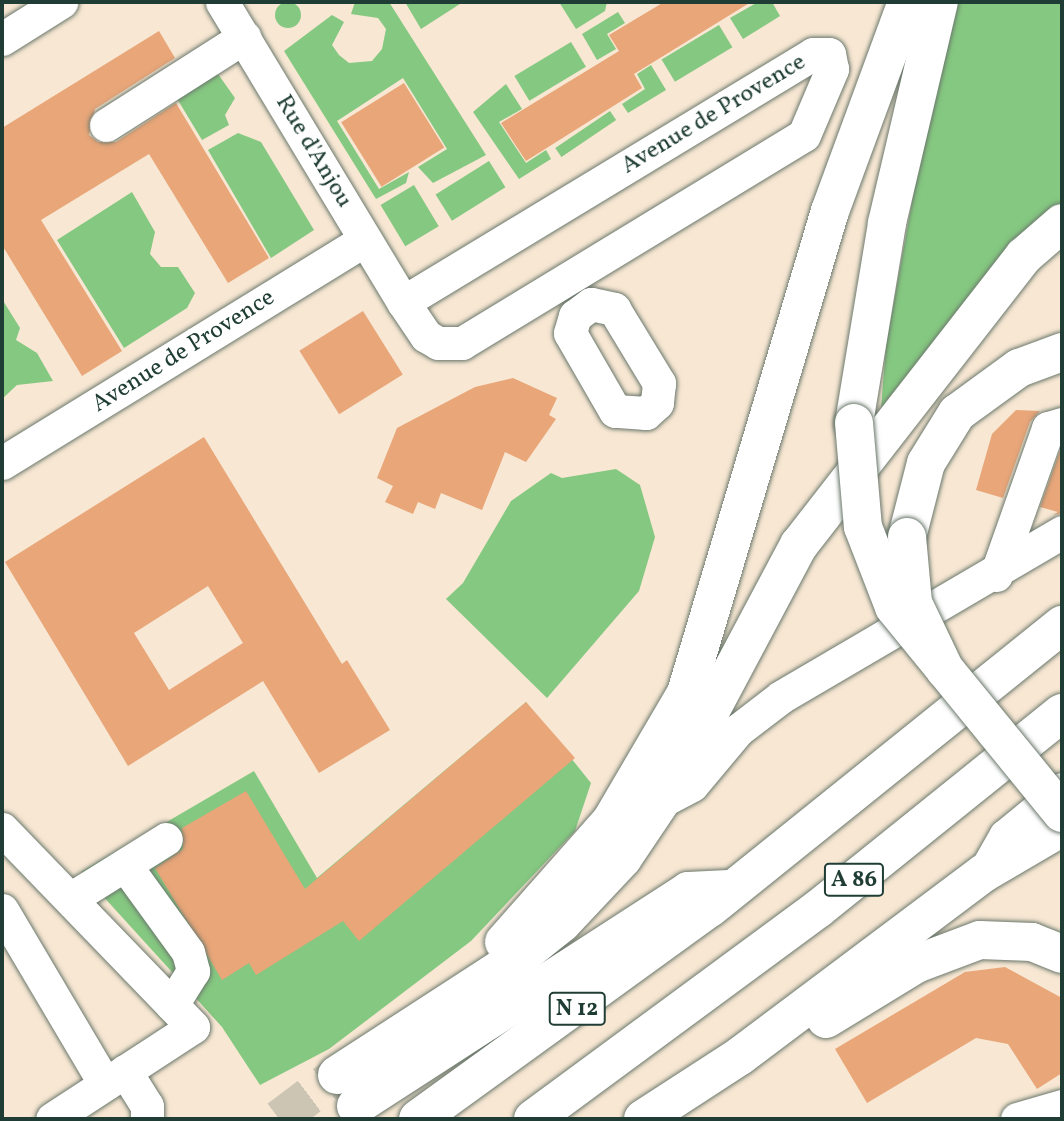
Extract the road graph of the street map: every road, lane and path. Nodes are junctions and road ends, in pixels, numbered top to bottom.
1 (61, 2) edge
2 (222, 2) edge
3 (907, 2) edge
4 (939, 2) edge
5 (244, 37) junction
6 (2, 39) edge
7 (106, 125) dead end
8 (1062, 223) edge
9 (366, 240) junction
10 (403, 302) junction
11 (1062, 352) edge
12 (1062, 424) edge
13 (2, 463) edge
14 (1062, 532) edge
15 (996, 575) junction
16 (1062, 625) edge
17 (945, 670) junction
18 (1062, 713) edge
19 (1062, 789) edge
20 (660, 802) junction
21 (1062, 813) edge
22 (1062, 827) edge
23 (2, 829) edge
24 (166, 839) dead end
25 (125, 864) junction
26 (984, 873) junction
27 (729, 889) junction
28 (70, 899) junction
29 (2, 910) edge
30 (1062, 954) edge
31 (440, 1005) junction
32 (183, 1016) junction
33 (740, 1056) junction
34 (115, 1078) junction
35 (1062, 1106) edge
36 (52, 1119) edge
37 (147, 1119) edge
38 (418, 1119) edge
39 (533, 1119) edge
40 (643, 1119) edge
41 (1017, 1119) edge

1 - 6 street
2 - 5 street, Rue d'Anjou
3 - 31 main road
4 - 17 main road, bridge
5 - 7 street
5 - 9 street, Rue d'Anjou
8 - 20 main road
9 - 10 street, Rue d'Anjou
9 - 13 street, Avenue de Provence
10 - 10 street, Avenue de Provence
11 - 17 main road, bridge
12 - 15 street
14 - 15 street
15 - 20 street
16 - 27 main road, A 86
17 - 21 main road, bridge
18 - 39 main road, A 86
19 - 26 street
20 - 31 main road
22 - 26 main road
23 - 28 street
24 - 25 street
25 - 28 street
25 - 32 street
26 - 33 main road
27 - 31 main road
27 - 38 main road, N 12
28 - 32 street
29 - 34 street
30 - 33 main road
32 - 34 street
33 - 40 main road
34 - 36 street
34 - 37 street
35 - 41 street

